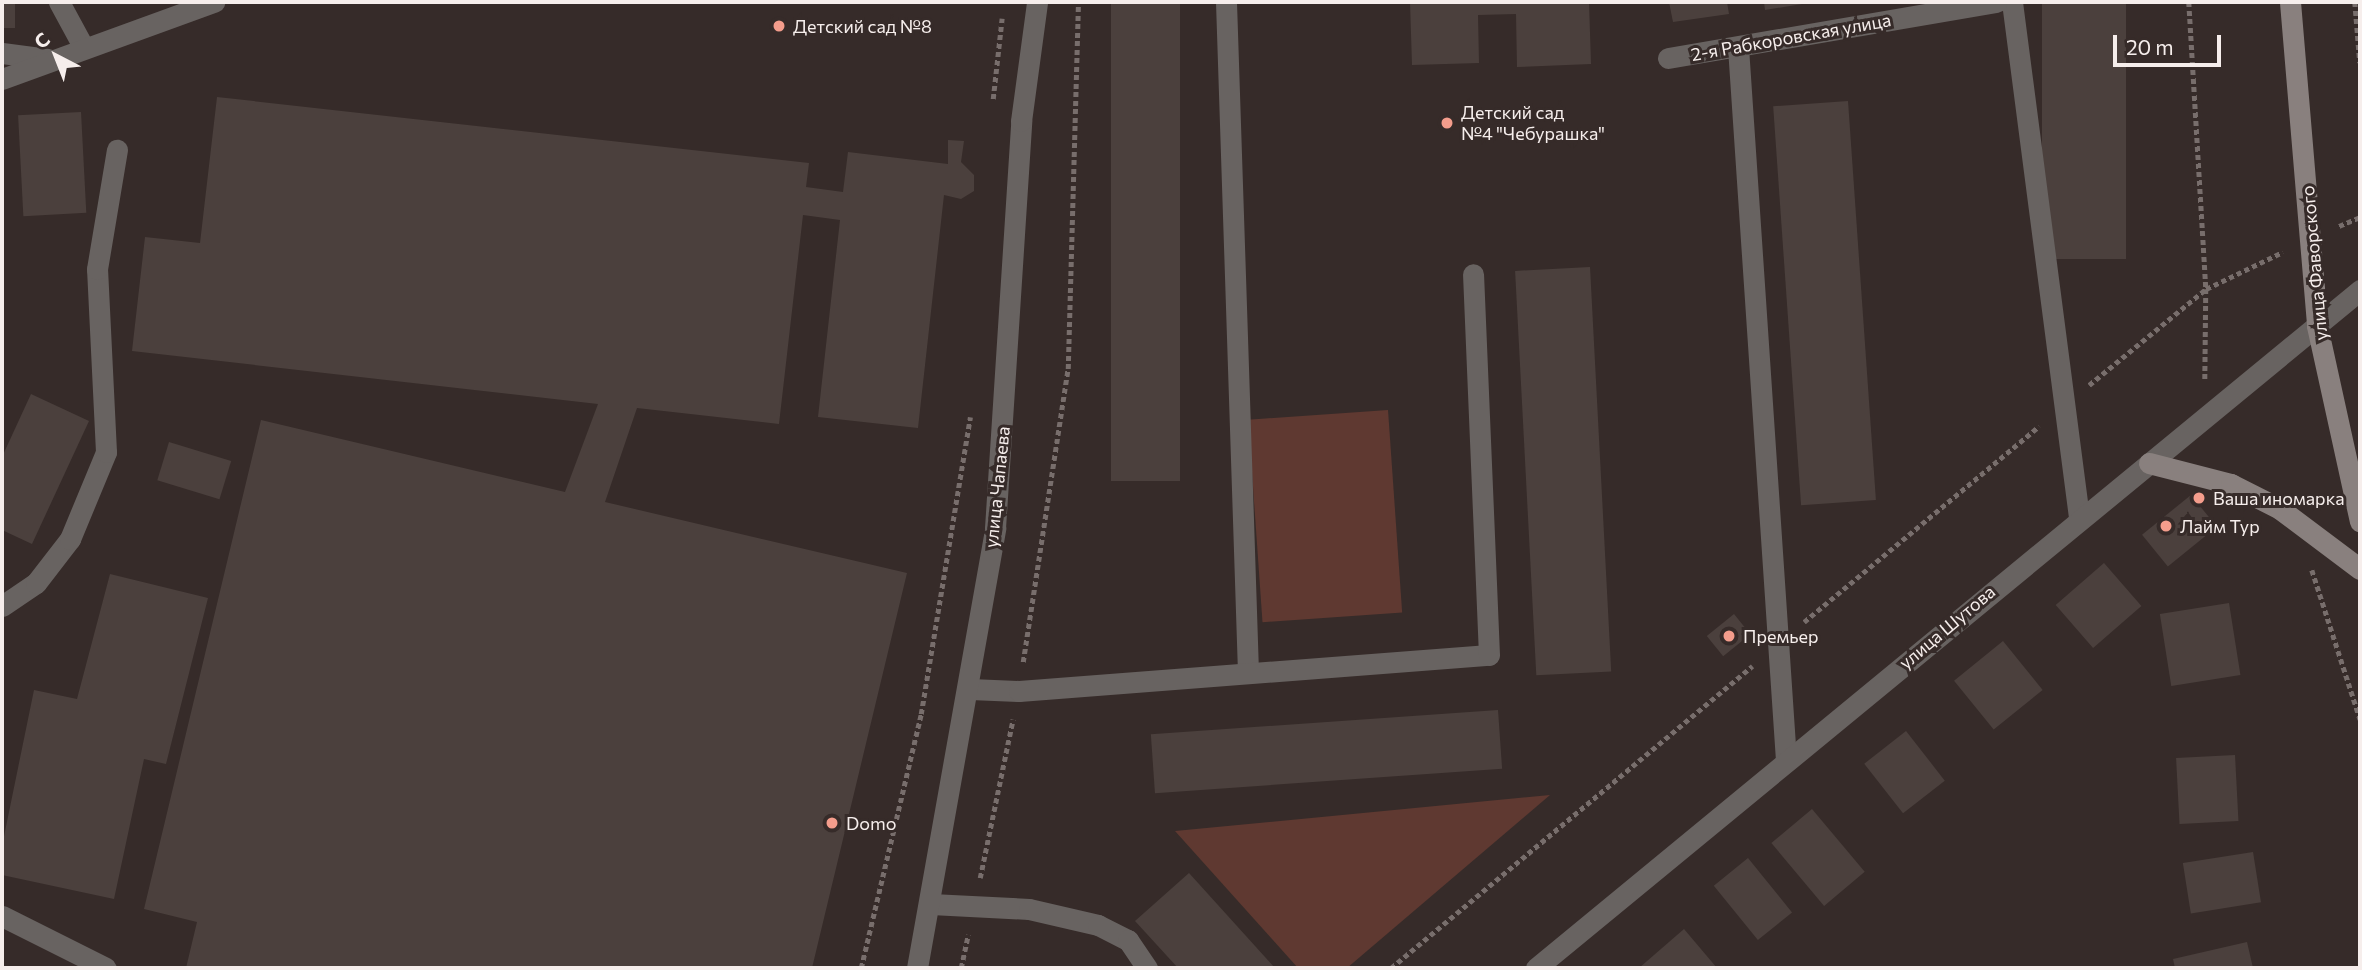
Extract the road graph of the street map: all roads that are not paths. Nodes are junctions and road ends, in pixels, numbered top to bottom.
1 (59, 2) edge
2 (214, 2) edge
3 (1037, 2) edge
4 (1226, 2) edge
5 (1996, 2) edge
6 (2012, 2) edge
7 (2290, 2) edge
8 (1738, 47) junction
9 (84, 48) junction
10 (2, 53) edge
11 (1668, 58) dead end
12 (48, 59) junction
13 (2, 79) edge
14 (117, 150) dead end
15 (1473, 274) dead end
16 (2360, 290) edge
17 (2317, 326) junction
18 (2149, 463) junction
19 (2079, 517) junction
20 (2360, 521) edge
21 (2360, 569) edge
22 (2, 606) edge
23 (1248, 672) junction
24 (970, 689) junction
25 (1786, 761) junction
26 (931, 904) junction
27 (2, 916) edge
28 (106, 968) edge
29 (918, 968) edge
30 (1147, 968) edge
31 (1536, 968) edge

1 - 9 street
2 - 9 street
3 - 24 street, улица Чапаева
4 - 23 street
5 - 8 street, 2-я Рабкоровская улица
6 - 19 street
7 - 17 street, улица Фаворского
8 - 11 street, 2-я Рабкоровская улица
8 - 25 street
9 - 12 street
10 - 12 street
12 - 13 street
14 - 22 street
15 - 23 street
16 - 17 street, улица Шутова
17 - 18 street, улица Шутова
17 - 20 street, улица Фаворского
18 - 19 street, улица Шутова
18 - 21 street
19 - 25 street, улица Шутова
23 - 24 street
24 - 26 street, улица Чапаева
25 - 31 street, улица Шутова
26 - 29 street, улица Чапаева
26 - 30 street
27 - 28 street

